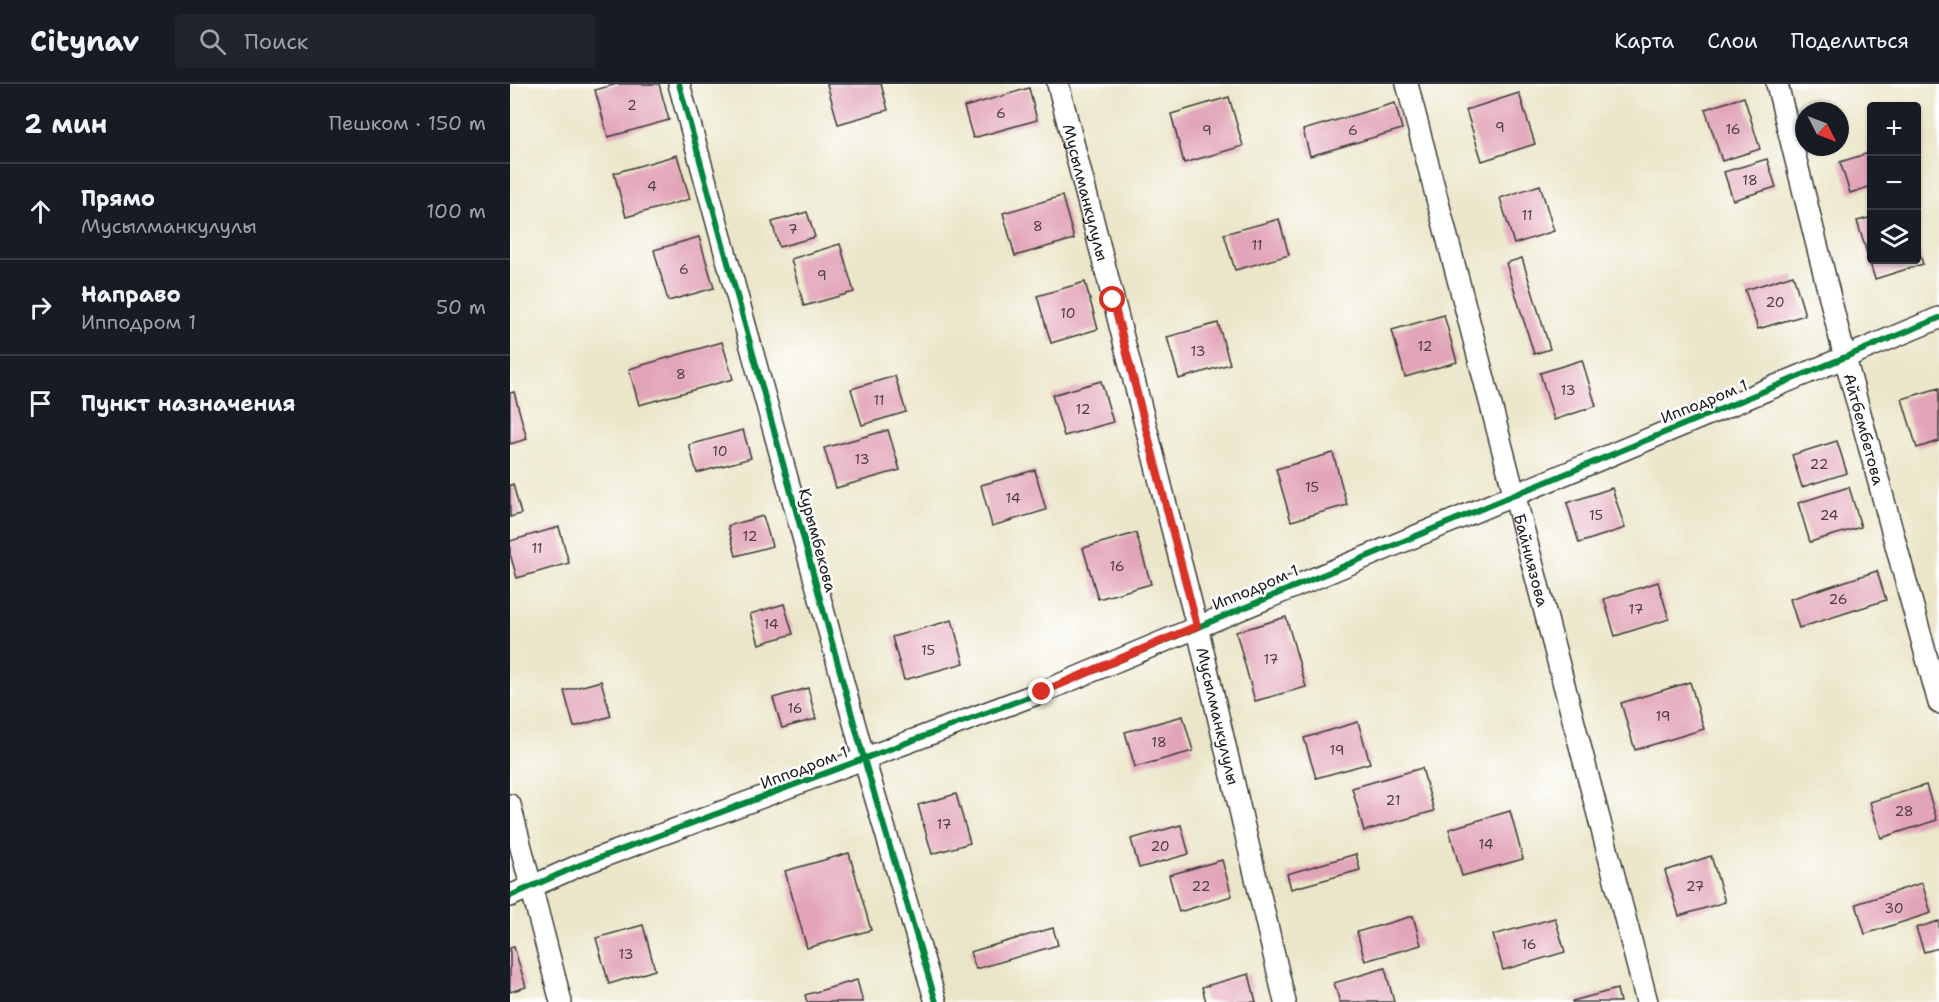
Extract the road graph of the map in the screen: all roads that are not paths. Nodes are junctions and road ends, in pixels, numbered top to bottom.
1 (679, 84) edge
2 (1058, 84) edge
3 (1407, 84) edge
4 (1777, 84) edge
5 (1939, 318) edge
6 (1845, 358) junction
7 (1515, 493) junction
8 (1197, 626) junction
9 (1939, 703) edge
10 (864, 759) junction
11 (510, 805) edge
12 (533, 887) junction
13 (510, 896) edge
14 (561, 1002) edge
15 (936, 1002) edge
16 (1285, 1002) edge
17 (1647, 1002) edge

1 - 10 street, Курымбекова
2 - 8 street, Мусылманкулулы
3 - 7 street, Байниязова
4 - 6 street, Айтбембетова
5 - 6 street, Ипподром 1
6 - 7 street, Ипподром 1
6 - 9 street, Айтбембетова
7 - 8 street, Ипподром 1
7 - 17 street, Байниязова
8 - 10 street, Ипподром 1
8 - 16 street, Мусылманкулулы
10 - 12 street, Ипподром 1
10 - 15 street, Курымбекова
11 - 12 street
12 - 13 street, Ипподром 1
12 - 14 street

